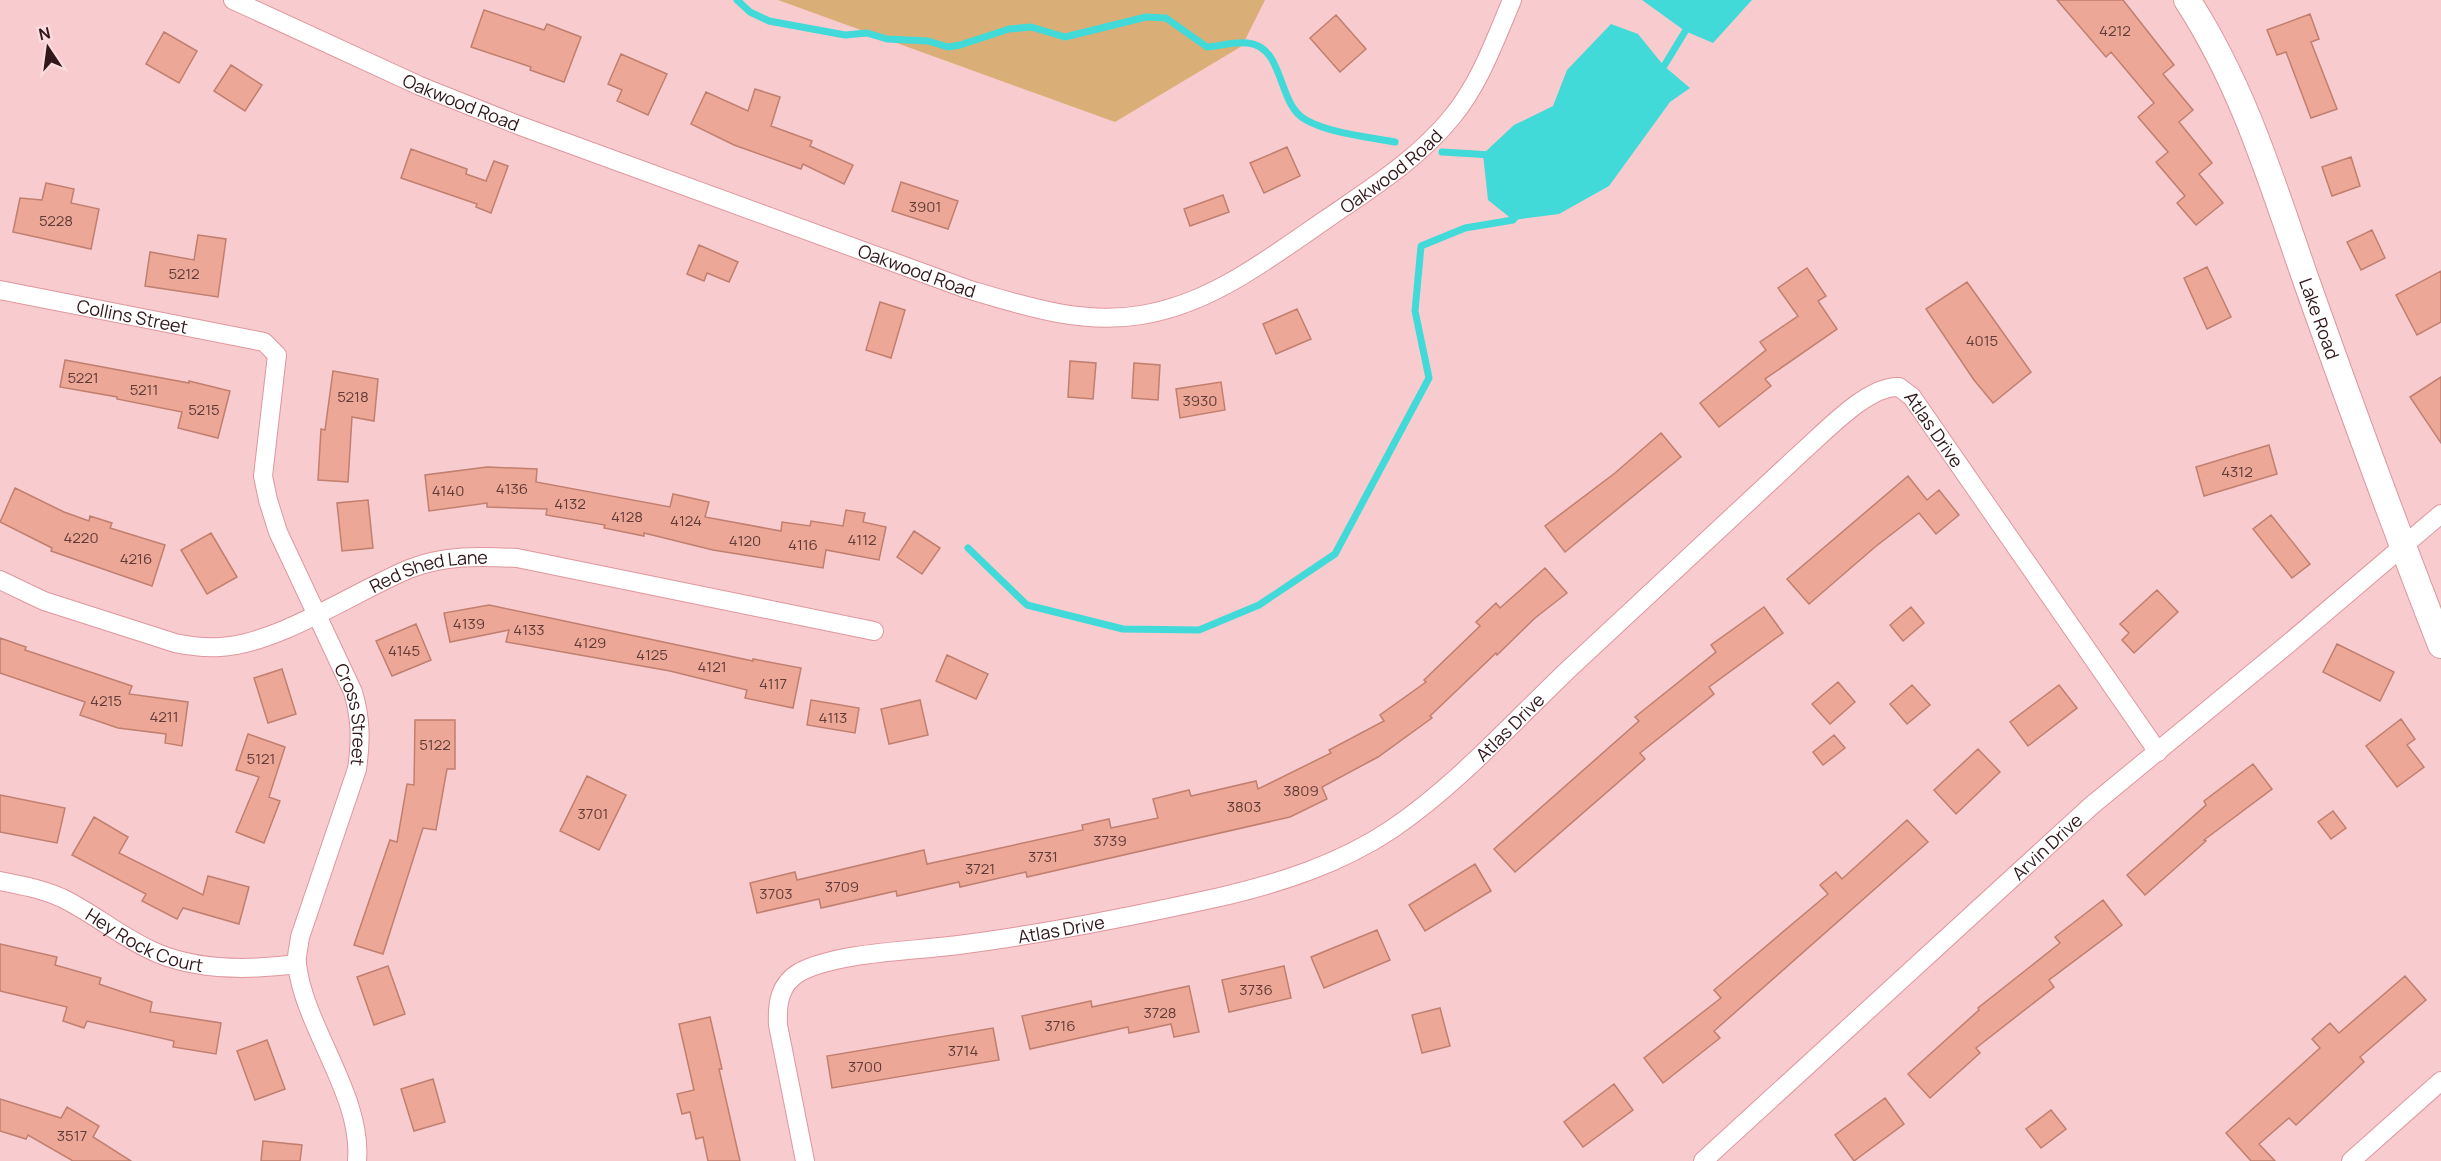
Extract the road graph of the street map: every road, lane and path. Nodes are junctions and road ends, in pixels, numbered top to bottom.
1 (233, 0) edge
2 (1512, 0) edge
3 (2187, 0) edge
4 (0, 290) edge
5 (264, 342) joint
6 (2441, 514) edge
7 (2403, 547) junction
8 (0, 580) edge
9 (317, 614) junction
10 (874, 631) dead end
11 (2441, 645) edge
12 (2158, 752) junction
13 (0, 881) edge
14 (297, 964) junction
15 (2441, 1081) edge
16 (357, 1161) edge
17 (805, 1161) edge
18 (1703, 1161) edge
19 (2351, 1161) edge

1 - 2 street, Oakwood Road
3 - 7 street, Lake Road
4 - 5 street, Collins Street
5 - 9 street, Cross Street
6 - 7 street, Arvin Drive
7 - 11 street, Lake Road
7 - 12 street, Arvin Drive
8 - 9 street, Red Shed Lane
9 - 10 street, Red Shed Lane
9 - 14 street, Cross Street
12 - 17 street, Atlas Drive
12 - 18 street, Arvin Drive
13 - 14 street, Hey Rock Court
14 - 16 street, Cross Street
15 - 19 street

